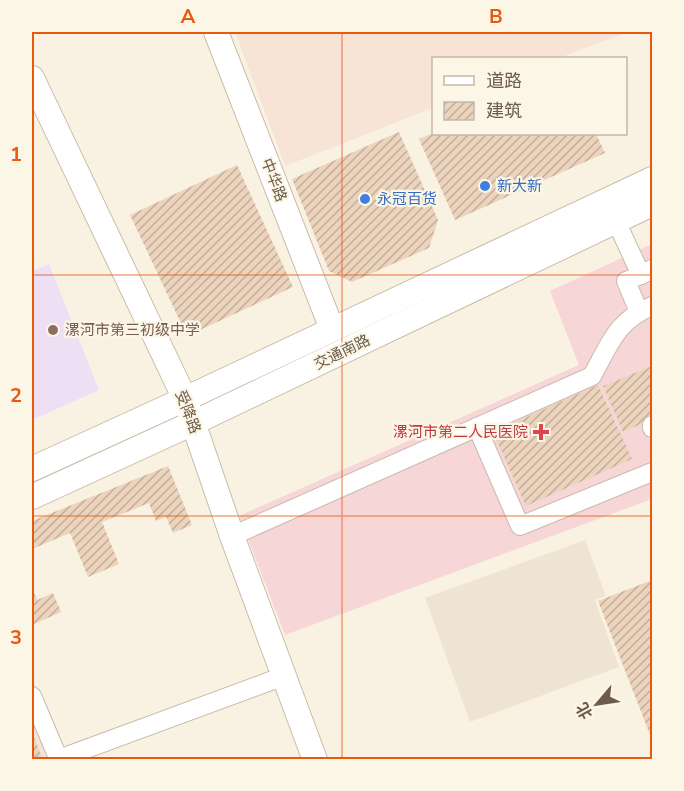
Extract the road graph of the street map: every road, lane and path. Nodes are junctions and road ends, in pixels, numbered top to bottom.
1 (216, 32) edge
2 (32, 78) edge
3 (652, 179) edge
4 (652, 204) edge
5 (616, 221) junction
6 (647, 272) edge
7 (646, 309) edge
8 (332, 329) junction
9 (185, 399) junction
10 (193, 423) junction
11 (477, 427) junction
12 (32, 469) edge
13 (652, 472) edge
14 (32, 497) edge
15 (232, 536) junction
16 (284, 676) junction
17 (32, 696) edge
18 (59, 759) edge
19 (315, 759) edge

1 - 8 main road, 中华路
2 - 9 main road, 受降路
3 - 8 main road, 交通南路
4 - 5 main road, 交通南路
5 - 6 street
5 - 10 main road, 交通南路
6 - 7 street
7 - 11 street
8 - 9 main road, 交通南路
9 - 10 main road, 受降路
9 - 12 main road, 交通南路
10 - 14 main road, 交通南路
10 - 15 main road, 受降路
11 - 13 street
11 - 15 street
15 - 16 main road, 受降路
16 - 18 street
16 - 19 main road, 受降路
17 - 18 street

